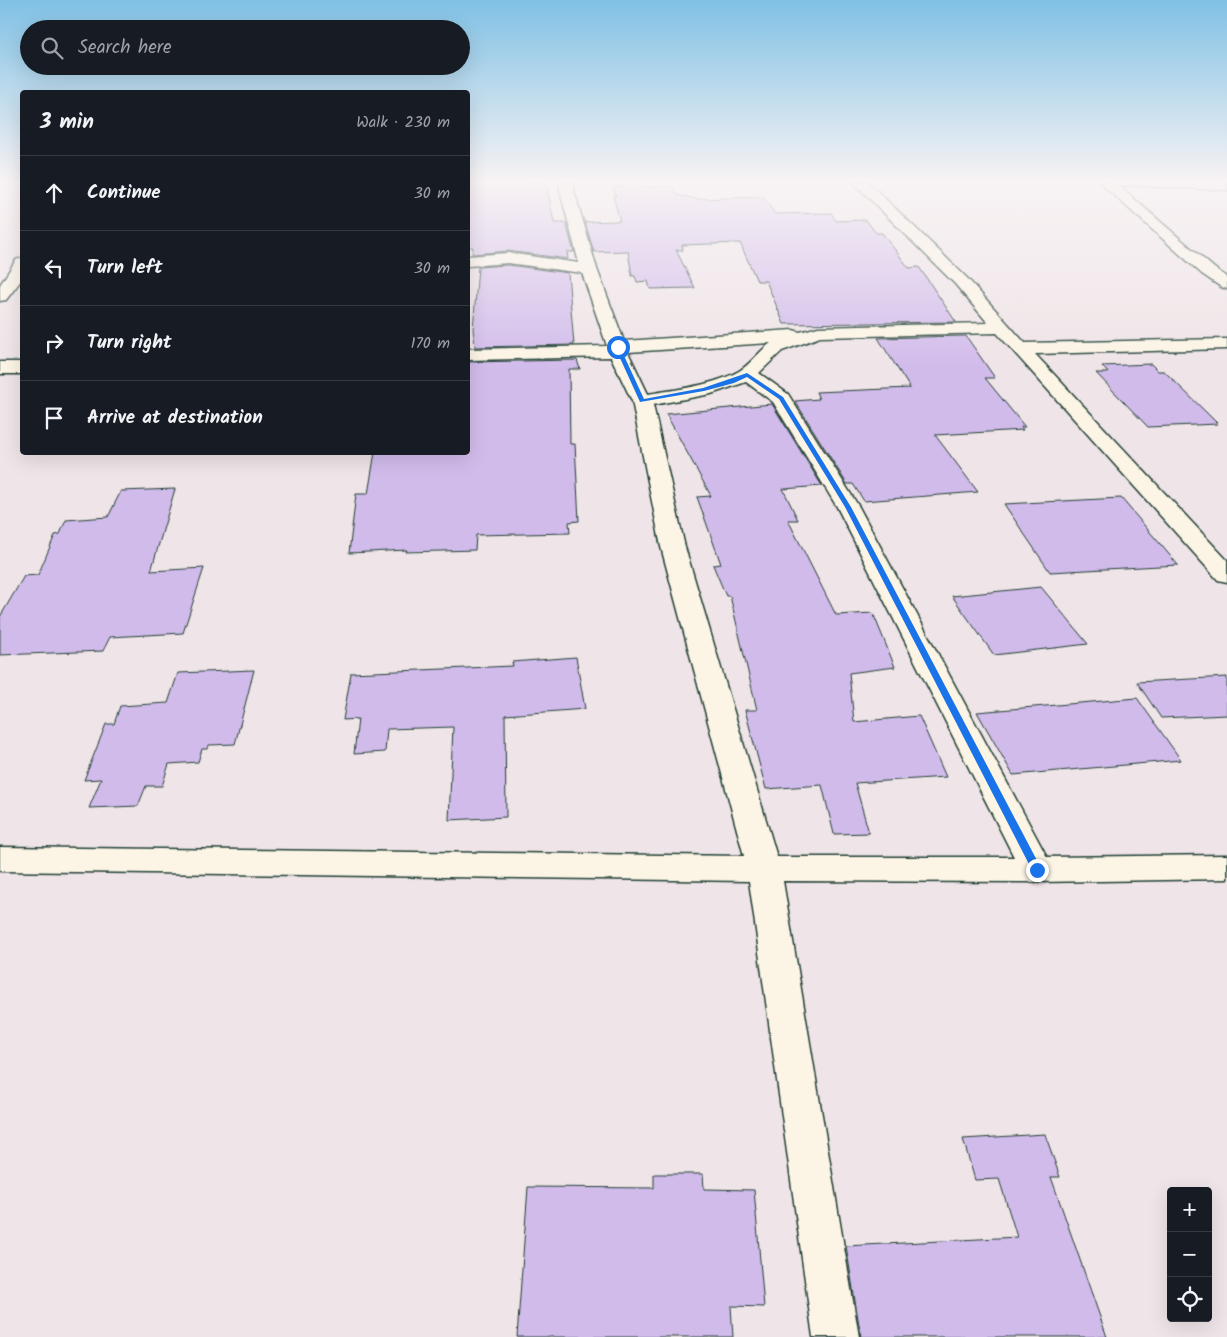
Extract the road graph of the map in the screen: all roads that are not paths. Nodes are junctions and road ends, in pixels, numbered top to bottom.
1 (582, 244) edge
2 (924, 244) edge
3 (1178, 244) edge
4 (470, 261) edge
5 (589, 268) junction
6 (18, 278) edge
7 (1227, 284) edge
8 (0, 296) edge
9 (1001, 328) junction
10 (818, 332) junction
11 (1227, 344) edge
12 (618, 349) junction
13 (1020, 349) junction
14 (470, 355) edge
15 (0, 368) edge
16 (20, 368) edge
17 (747, 374) junction
18 (642, 401) junction
19 (1227, 575) edge
20 (0, 860) edge
21 (1227, 867) edge
22 (764, 869) junction
23 (1037, 870) junction
24 (836, 1337) edge

1 - 5 street
2 - 9 street
3 - 7 street
4 - 5 street
5 - 12 street
6 - 8 street
9 - 10 street
9 - 13 street
10 - 12 street
10 - 17 street
11 - 13 street
12 - 14 street
12 - 18 street
13 - 19 street
15 - 16 street
17 - 18 street
17 - 23 street
18 - 22 street
20 - 22 street
21 - 23 street
22 - 23 street
22 - 24 street

